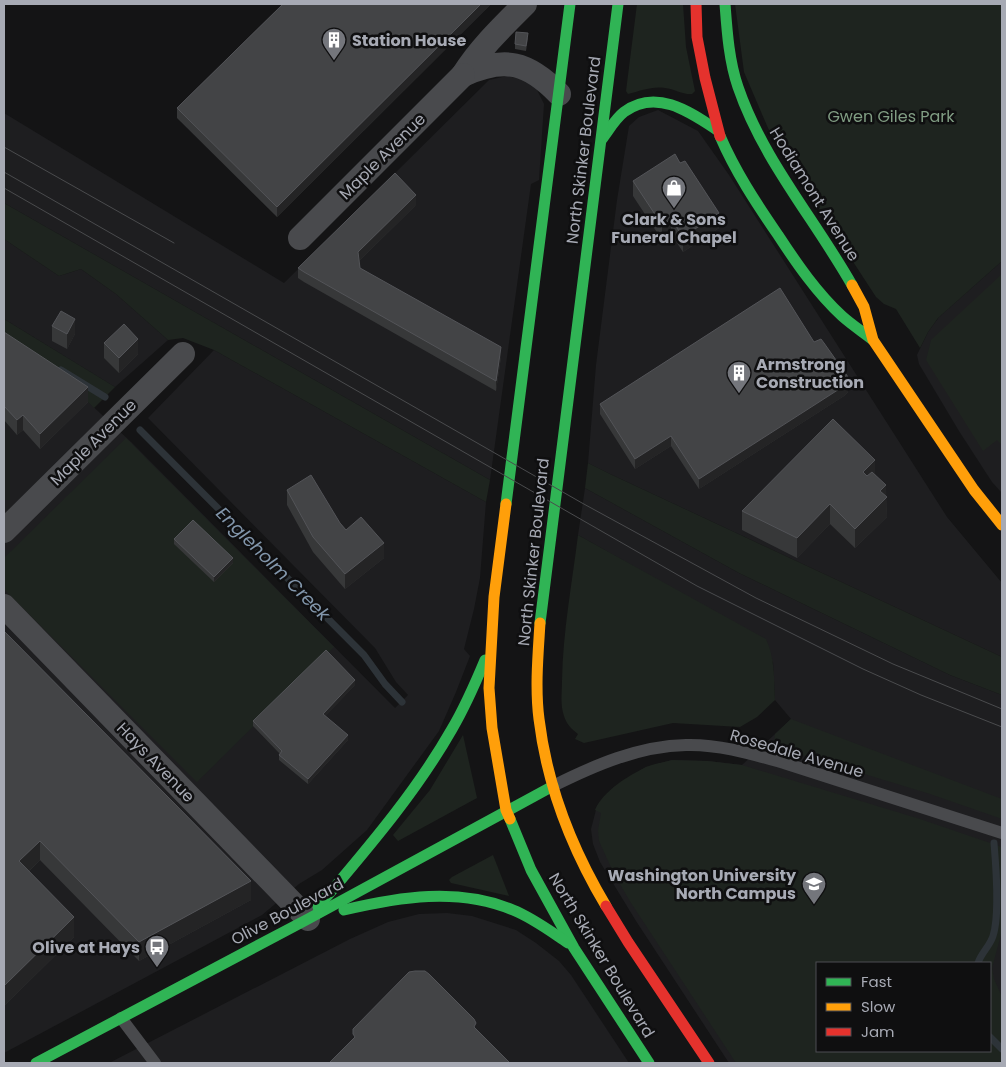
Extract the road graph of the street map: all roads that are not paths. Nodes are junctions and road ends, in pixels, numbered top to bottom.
1 (526, 4) edge
2 (570, 4) edge
3 (618, 4) edge
4 (696, 4) edge
5 (724, 4) edge
6 (464, 75) junction
7 (560, 94) junction
8 (717, 130) junction
9 (602, 139) junction
10 (300, 238) dead end
11 (873, 340) junction
12 (183, 354) dead end
13 (1002, 525) edge
14 (4, 531) edge
15 (4, 606) edge
16 (490, 645) junction
17 (553, 786) junction
18 (506, 810) junction
19 (1002, 833) edge
20 (308, 919) junction
21 (574, 948) junction
22 (121, 1018) junction
23 (36, 1063) edge
24 (155, 1063) edge
25 (649, 1063) edge
26 (709, 1063) edge

1 - 6 street, Maple Avenue
2 - 7 main road, North Skinker Boulevard
3 - 9 main road, North Skinker Boulevard
4 - 8 main road, Hodiamont Avenue
5 - 11 main road, Hodiamont Avenue
6 - 7 street, Maple Avenue
6 - 10 street, Maple Avenue
7 - 16 main road, North Skinker Boulevard
8 - 9 main road
8 - 11 main road, Hodiamont Avenue
9 - 17 main road, North Skinker Boulevard
11 - 13 main road, Hodiamont Avenue
12 - 14 street, Maple Avenue
15 - 20 street, Hays Avenue
16 - 18 main road, North Skinker Boulevard
16 - 20 main road
17 - 18 main road, Olive Boulevard
17 - 19 lane, Rosedale Avenue
17 - 26 main road, North Skinker Boulevard
18 - 20 main road, Olive Boulevard
18 - 21 main road, North Skinker Boulevard
20 - 21 main road
20 - 22 main road, Olive Boulevard
21 - 25 main road, North Skinker Boulevard
22 - 23 main road, Olive Boulevard
22 - 24 lane

